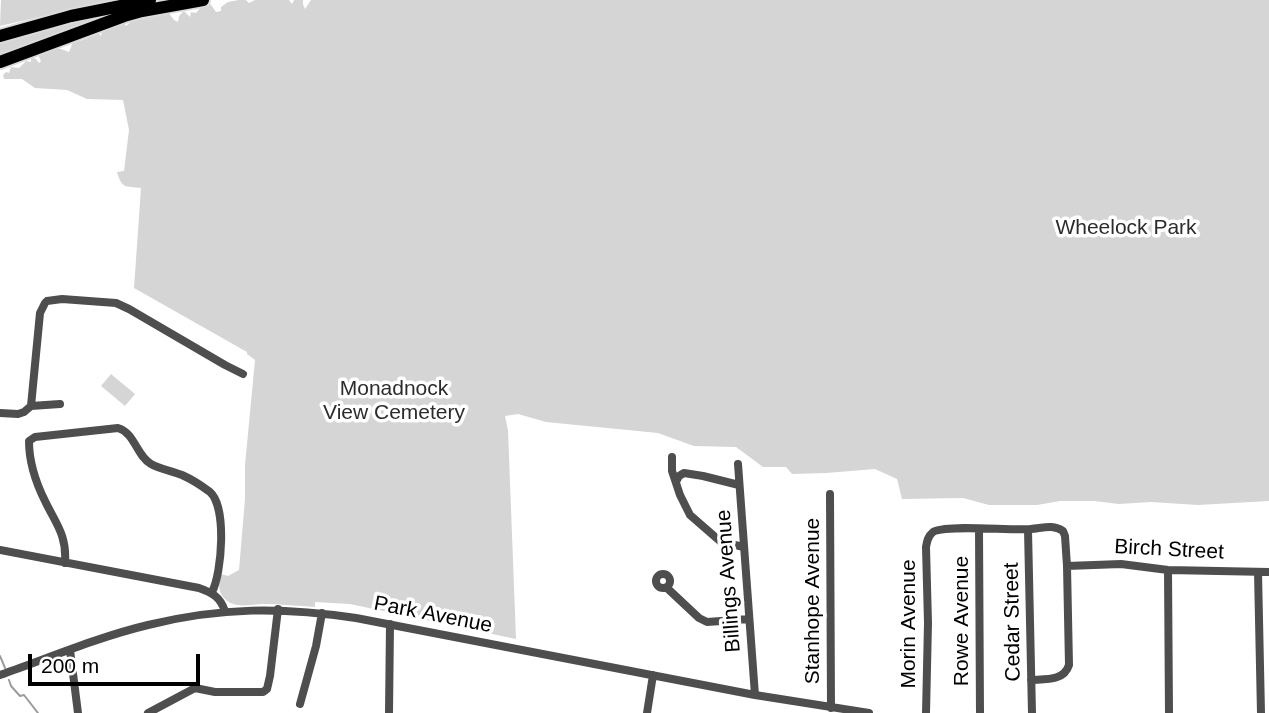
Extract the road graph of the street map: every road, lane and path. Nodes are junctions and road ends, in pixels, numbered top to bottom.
1 (150, 0) edge
2 (203, 0) edge
3 (3, 36) edge
4 (0, 62) edge
5 (243, 374) dead end
6 (60, 404) dead end
7 (31, 406) junction
8 (0, 413) edge
9 (672, 457) dead end
10 (738, 464) dead end
11 (676, 482) junction
12 (739, 485) junction
13 (830, 494) dead end
14 (979, 529) junction
15 (1028, 530) junction
16 (744, 547) junction
17 (0, 550) edge
18 (65, 563) junction
19 (1067, 566) junction
20 (1168, 570) junction
21 (1258, 572) junction
22 (1269, 572) edge
23 (667, 588) dead end
24 (212, 592) junction
25 (278, 609) junction
26 (225, 611) junction
27 (322, 613) junction
28 (749, 619) junction
29 (390, 624) junction
30 (70, 650) junction
31 (0, 675) edge
32 (653, 676) junction
33 (1031, 680) junction
34 (755, 695) junction
35 (299, 704) dead end
36 (837, 710) edge
37 (78, 713) edge
38 (148, 713) edge
39 (389, 713) edge
40 (647, 713) edge
41 (869, 713) edge
42 (926, 713) edge
43 (981, 713) edge
44 (1032, 713) edge
45 (1169, 713) edge
46 (1261, 713) edge

1 - 3 highway
2 - 4 highway
5 - 7 street
6 - 7 street
7 - 8 street
9 - 11 street
10 - 12 street, Billings Avenue
11 - 12 street
11 - 16 street
12 - 16 street, Billings Avenue
13 - 36 street, Stanhope Avenue
14 - 15 street
14 - 42 street, Morin Avenue
14 - 43 street, Rowe Avenue
15 - 19 street
15 - 33 street, Cedar Street
16 - 28 street, Billings Avenue
17 - 18 street
18 - 24 street
18 - 24 street
19 - 20 street, Birch Street
19 - 33 street
20 - 21 street, Birch Street
20 - 45 street
21 - 22 street, Birch Street
21 - 46 street
23 - 28 street
24 - 26 street
25 - 26 street, Park Avenue
25 - 27 street, Park Avenue
25 - 38 street
26 - 30 street, Park Avenue
27 - 29 street, Park Avenue
27 - 35 street
28 - 34 street, Billings Avenue
29 - 32 street, Park Avenue
29 - 39 street
30 - 31 street, Park Avenue
30 - 37 street
32 - 34 street, Park Avenue
32 - 40 street
33 - 44 street, Cedar Street
34 - 36 street, Park Avenue
36 - 41 street, Park Avenue

